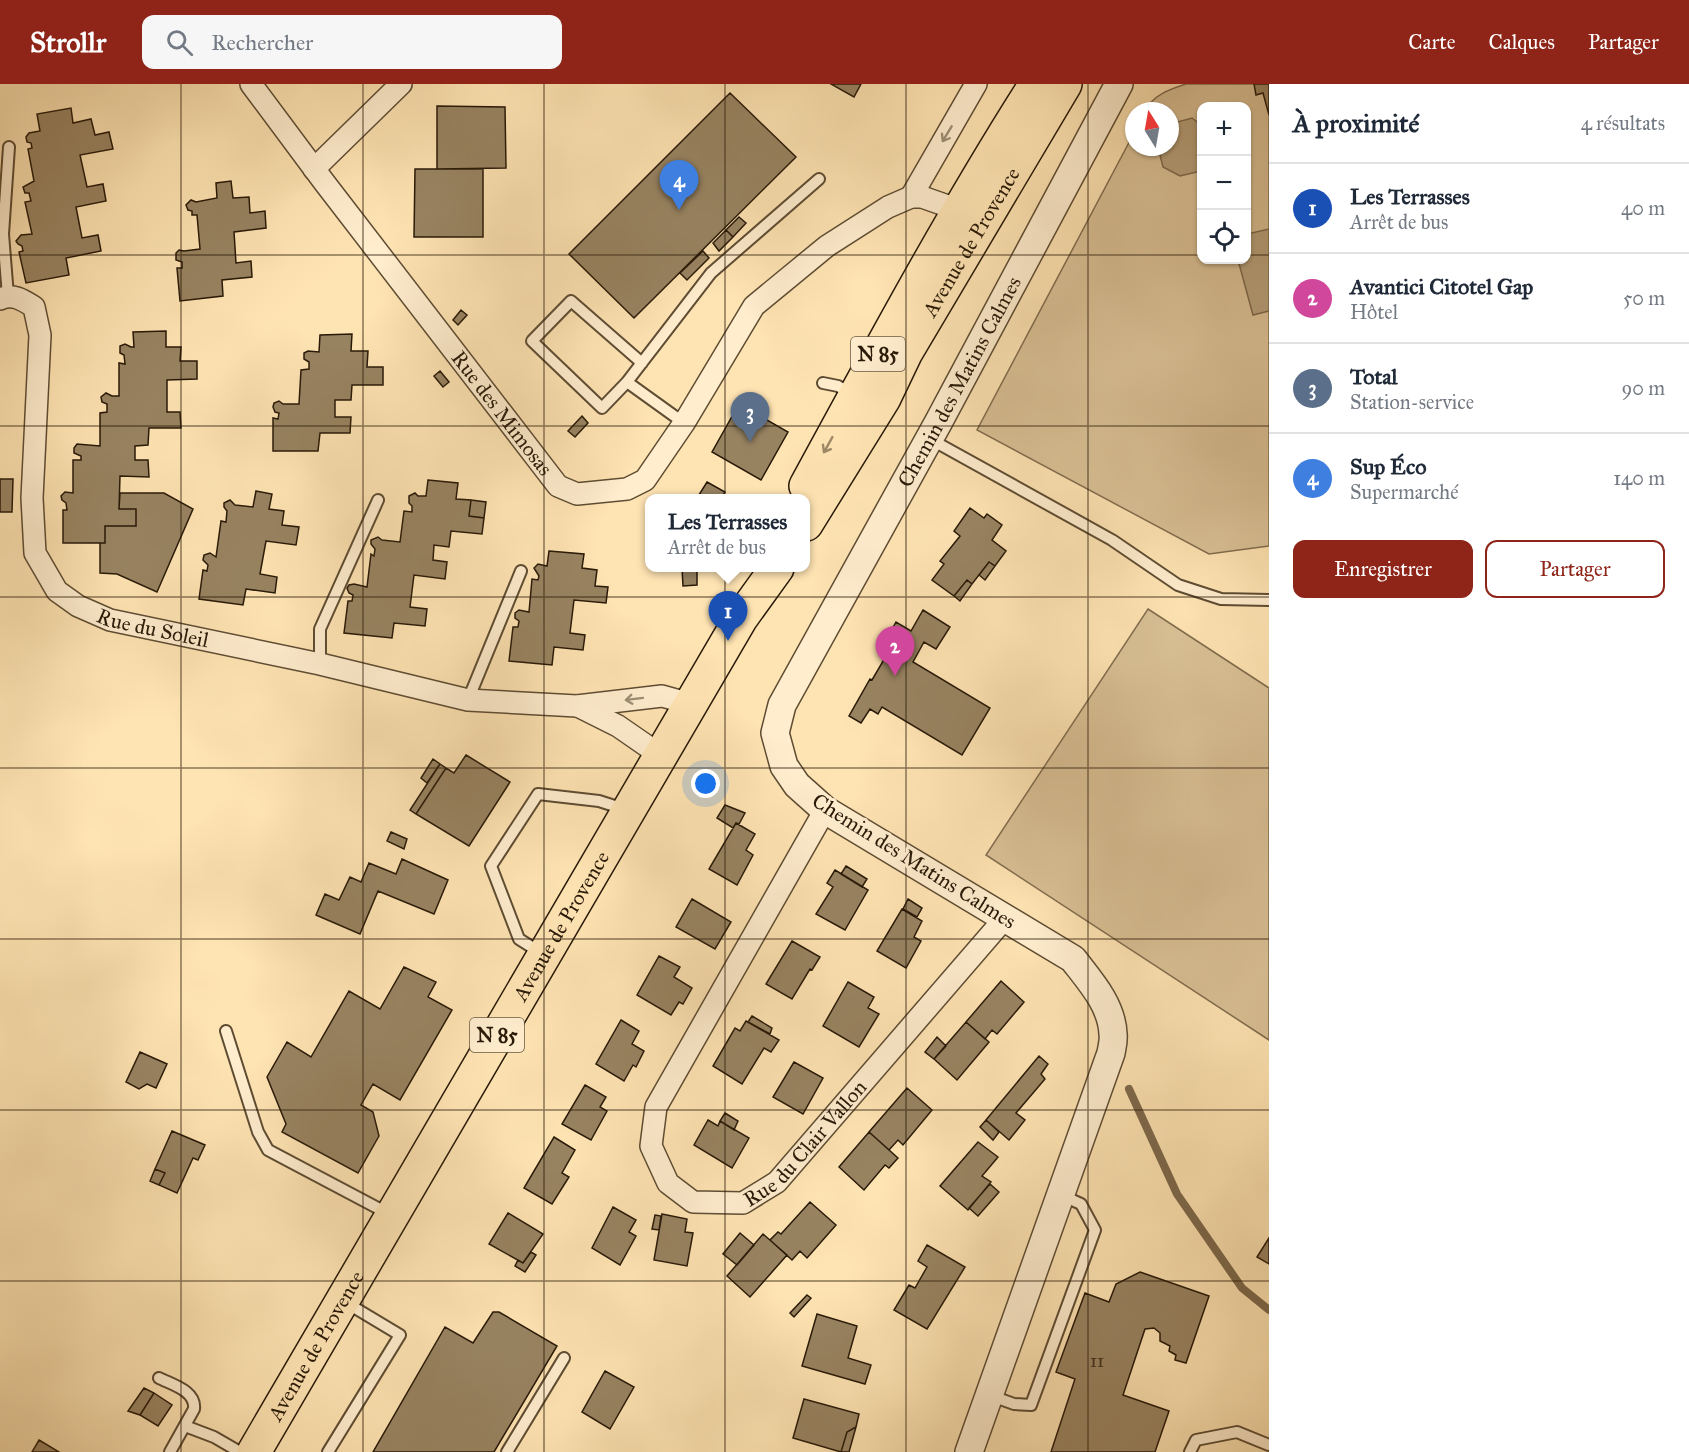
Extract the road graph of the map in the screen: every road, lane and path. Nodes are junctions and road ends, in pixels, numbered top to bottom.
1 (251, 84) edge
2 (401, 84) edge
3 (976, 84) edge
4 (1119, 84) edge
5 (1050, 92) edge
6 (9, 147) dead end
7 (314, 169) junction
8 (819, 179) dead end
9 (911, 197) junction
10 (959, 210) junction
11 (4, 297) edge
12 (906, 352) junction
13 (642, 363) junction
14 (627, 382) junction
15 (823, 382) dead end
16 (861, 410) junction
17 (684, 423) junction
18 (929, 439) junction
19 (378, 500) dead end
20 (810, 505) edge
21 (521, 571) dead end
22 (761, 572) edge
23 (773, 572) edge
24 (1269, 600) edge
25 (741, 618) junction
26 (320, 664) junction
27 (468, 700) junction
28 (691, 704) junction
29 (577, 706) junction
30 (660, 755) junction
31 (825, 810) junction
32 (627, 811) junction
33 (1005, 918) junction
34 (543, 955) junction
35 (226, 1031) dead end
36 (1061, 1195) junction
37 (392, 1215) junction
38 (342, 1300) junction
39 (564, 1359) dead end
40 (159, 1378) dead end
41 (989, 1395) junction
42 (185, 1426) junction
43 (1269, 1445) edge
44 (170, 1452) edge
45 (240, 1452) edge
46 (254, 1452) edge
47 (328, 1452) edge
48 (507, 1452) edge
49 (969, 1452) edge
50 (1190, 1452) edge

1 - 7 street, Rue des Mimosas
2 - 7 street
3 -> 9 street
4 - 18 street, Chemin des Matins Calmes
5 - 10 main road, Avenue de Provence / N 85
5 - 12 main road, Avenue de Provence / N 85
6 - 11 lane
7 - 17 street, Rue des Mimosas
8 - 13 lane
9 - 10 street
9 - 17 street, Rue des Mimosas
10 - 12 street
10 - 16 main road, Avenue de Provence / N 85
11 - 26 street, Rue du Soleil
12 - 16 main road, Avenue de Provence / N 85
13 - 14 lane
13 - 14 lane
14 - 17 lane
15 - 16 lane
16 - 20 main road, Avenue de Provence / N 85
18 - 24 lane
18 - 31 street, Chemin des Matins Calmes
19 - 26 lane
21 - 27 lane
22 - 25 main road, Avenue de Provence / N 85
23 - 25 main road, Avenue de Provence / N 85
25 - 28 main road, Avenue de Provence / N 85
26 - 27 street, Rue du Soleil
27 - 29 street, Rue du Soleil
28 -> 29 street, Rue du Soleil
28 - 30 main road, Avenue de Provence / N 85
29 - 30 street, Rue du Soleil
30 - 32 main road, Avenue de Provence / N 85
31 - 33 street, Chemin des Matins Calmes
31 - 33 street, Rue du Clair Vallon
32 - 34 main road, Avenue de Provence / N 85
32 - 34 lane
33 - 36 street, Chemin des Matins Calmes
34 - 37 main road, Avenue de Provence / N 85
35 - 37 lane
36 - 41 street, Chemin des Matins Calmes
36 - 41 lane
37 - 38 main road, Avenue de Provence / N 85
38 - 46 main road, Avenue de Provence / N 85
38 - 47 lane
39 - 48 lane
40 - 42 lane
41 - 49 street, Chemin des Matins Calmes
42 - 44 lane
42 - 45 lane
43 - 50 lane

